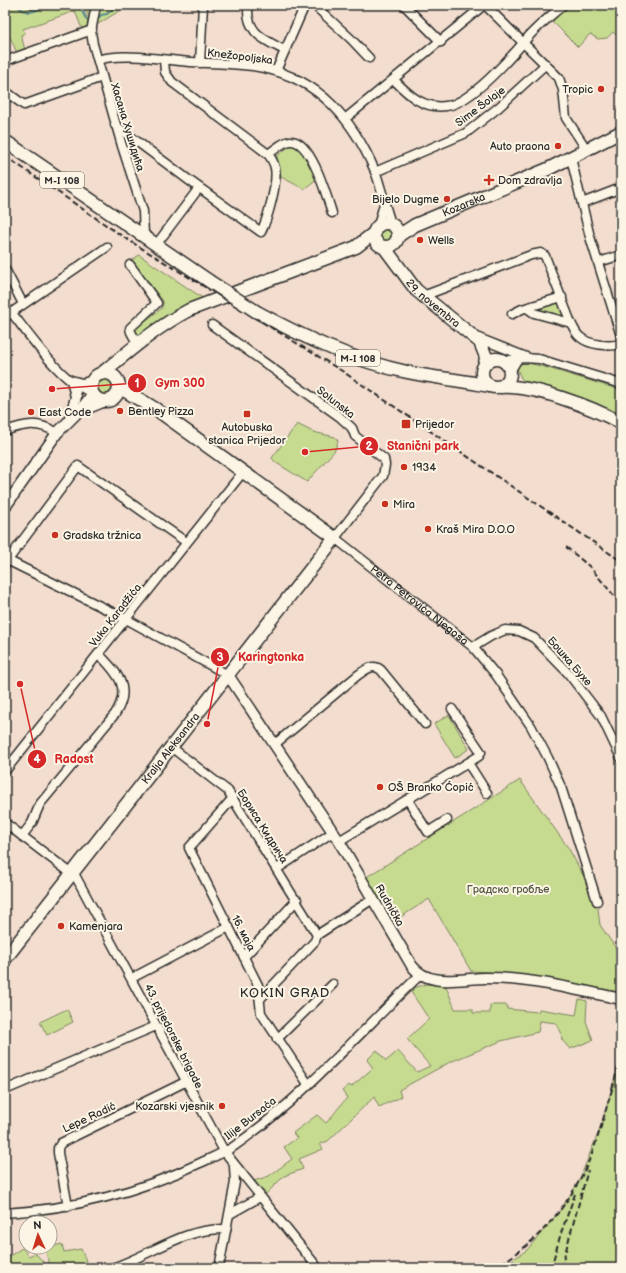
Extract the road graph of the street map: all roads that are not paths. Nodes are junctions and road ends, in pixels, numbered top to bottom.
1 (96, 5) edge
2 (203, 5) edge
3 (248, 5) edge
4 (304, 5) edge
5 (314, 5) edge
6 (404, 5) edge
7 (485, 5) edge
8 (563, 5) edge
9 (93, 23) junction
10 (441, 42) junction
11 (524, 44) junction
12 (284, 50) junction
13 (369, 58) dead end
14 (98, 60) junction
15 (164, 60) junction
16 (5, 61) edge
17 (200, 62) junction
18 (546, 64) junction
19 (276, 71) junction
20 (102, 76) junction
21 (394, 80) junction
22 (5, 91) edge
23 (346, 118) junction
24 (116, 125) junction
25 (621, 132) edge
26 (5, 141) edge
27 (587, 150) junction
28 (268, 154) junction
29 (571, 158) junction
30 (375, 172) junction
31 (199, 188) junction
32 (621, 188) edge
33 (384, 201) junction
34 (582, 203) junction
35 (332, 213) dead end
36 (376, 230) junction
37 (139, 232) junction
38 (395, 232) junction
39 (156, 245) junction
40 (382, 246) junction
41 (107, 247) dead end
42 (356, 247) junction
43 (621, 255) edge
44 (598, 262) junction
45 (130, 265) dead end
46 (398, 265) junction
47 (5, 269) edge
48 (424, 296) junction
49 (562, 297) junction
50 (23, 304) junction
51 (527, 308) junction
52 (512, 314) dead end
53 (8, 315) edge
54 (572, 323) junction
55 (212, 325) dead end
56 (474, 336) junction
57 (621, 336) edge
58 (137, 343) junction
59 (621, 344) edge
60 (484, 348) junction
61 (530, 358) junction
62 (120, 359) junction
63 (500, 360) junction
64 (517, 360) junction
65 (484, 368) junction
66 (510, 374) junction
67 (70, 381) junction
68 (465, 382) junction
69 (118, 383) junction
70 (95, 384) junction
71 (621, 384) edge
72 (495, 386) junction
73 (523, 388) junction
74 (134, 396) junction
75 (109, 400) junction
76 (73, 417) junction
77 (621, 423) edge
78 (5, 431) edge
79 (57, 433) junction
80 (243, 472) junction
81 (5, 507) edge
82 (335, 538) junction
83 (186, 542) junction
84 (6, 559) edge
85 (126, 619) junction
86 (473, 646) junction
87 (99, 654) junction
88 (228, 675) junction
89 (452, 709) dead end
90 (425, 724) dead end
91 (275, 744) junction
92 (171, 747) junction
93 (621, 758) edge
94 (468, 763) junction
95 (5, 771) edge
96 (487, 793) dead end
97 (233, 798) junction
98 (408, 800) junction
99 (447, 820) dead end
100 (5, 823) edge
101 (22, 836) junction
102 (336, 837) junction
103 (278, 869) junction
104 (72, 873) junction
105 (373, 899) junction
106 (296, 900) junction
107 (597, 901) dead end
108 (229, 927) junction
109 (317, 934) junction
110 (244, 957) junction
111 (5, 959) edge
112 (420, 975) junction
113 (132, 978) junction
114 (332, 984) dead end
115 (260, 999) junction
116 (621, 999) edge
117 (156, 1026) junction
118 (278, 1039) junction
119 (186, 1082) junction
120 (308, 1084) junction
121 (5, 1090) edge
122 (224, 1151) junction
123 (233, 1164) junction
124 (260, 1197) junction
125 (68, 1206) junction
126 (5, 1213) edge
127 (230, 1214) junction
128 (226, 1229) junction
129 (112, 1268) edge
130 (219, 1268) edge
131 (318, 1268) edge

1 - 9 street
2 - 17 street
3 - 12 street
4 - 12 street
5 - 13 street
6 - 10 street
7 - 10 street
7 - 11 street
8 - 11 street
9 - 14 street, Хасана Хушидића
9 - 16 street
10 - 21 street
11 - 18 street
11 - 21 street
12 - 19 street
14 - 15 street, Knežopoljska
14 - 20 street, Хасана Хушидића
15 - 17 street, Knežopoljska
15 - 28 street
17 - 19 street, Knežopoljska
18 - 27 street
18 - 30 street, Sime Šolaje
19 - 23 street, Knežopoljska
20 - 22 street
20 - 24 street, Хасана Хушидића
21 - 23 street
23 - 30 street, Knežopoljska
24 - 31 street
24 - 37 street, Хасана Хушидића
25 - 27 main road, Kozarska
26 - 37 main road, M-I 108
27 - 29 main road, Kozarska
28 - 31 street
28 - 35 street
29 - 34 street
29 - 38 main road, Kozarska
30 - 33 street, Knežopoljska
31 - 39 street
32 - 34 street
33 - 36 street
33 - 38 street, Knežopoljska
34 - 44 street
36 - 38 main road
36 - 40 main road
36 - 42 main road
37 - 39 main road, M-I 108
38 - 40 main road
38 - 46 main road
39 - 68 main road, M-I 108, bridge
40 - 42 main road
40 - 46 main road, 29. novembra
41 - 50 street
42 - 58 main road
43 - 44 street
44 - 57 street
45 - 58 street
46 - 48 main road, 29. novembra
47 - 50 street
48 - 49 street
48 - 56 main road, 29. novembra
49 - 51 street
49 - 54 street
50 - 53 street
51 - 52 street
51 - 54 street
53 - 67 street
54 - 59 street
55 - 82 street, Solunska
56 - 60 main road, 29. novembra
56 - 61 street, 29. novembra
58 - 62 main road
60 - 63 main road, 29. novembra
60 - 65 main road
61 - 64 street, 29. novembra
61 - 71 street, 29. novembra
62 - 69 main road
62 - 70 main road
63 - 64 street, 29. novembra
63 - 65 main road
63 - 66 main road, M-I 108
64 - 66 street
65 - 68 main road
65 - 72 main road
66 - 72 main road
66 - 73 main road, M-I 108
67 - 70 street
67 - 76 street
68 - 72 main road, M-I 108
69 - 70 main road
69 - 74 main road, Petra Petrovića Njegoša
69 - 75 main road
70 - 75 main road
70 - 76 street
72 - 73 main road, M-I 108
73 - 77 main road, M-I 108
74 - 75 main road
74 - 80 main road, Petra Petrovića Njegoša
75 - 76 street
76 - 79 street
78 - 79 street
79 - 81 street
80 - 82 main road, Petra Petrovića Njegoša
80 - 83 street, Vuka Karadžića
82 - 86 street, Petra Petrovića Njegoša
82 - 88 main road, Kralja Aleksandra
83 - 84 street
83 - 85 street, Vuka Karadžića
84 - 85 street
85 - 87 street, Vuka Karadžića
85 - 88 street
86 - 93 street, Бошка Бухе
86 - 107 street, Petra Petrovića Njegoša
87 - 95 street, Vuka Karadžića
87 - 101 street
88 - 91 street, Rudnička
88 - 92 main road, Kralja Aleksandra
89 - 94 street
90 - 91 street
91 - 102 street, Rudnička
92 - 97 street, Бориса Kидрича
92 - 104 main road, Kralja Aleksandra
94 - 96 street
94 - 98 street
97 - 103 street, Бориса Kидрича
97 - 108 street, 16. маја
98 - 99 street
98 - 102 street
100 - 101 street, 43. prijedorske brigade
101 - 104 street, 43. prijedorske brigade
102 - 103 street
102 - 105 street, Rudnička
103 - 106 street, Бориса Kидрича
104 - 111 main road, Kralja Aleksandra
104 - 113 street, 43. prijedorske brigade
105 - 109 street
105 - 112 street, Rudnička
106 - 109 street, Бориса Kидрича
106 - 110 street
108 - 110 street, 16. маја
108 - 113 street
109 - 115 street
110 - 115 street, 16. маја
112 - 116 street
112 - 120 street, Ilije Bursaća
113 - 117 street, 43. prijedorske brigade
114 - 118 street
115 - 118 street, 16. маја
117 - 119 street, 43. prijedorske brigade
117 - 121 street
118 - 120 street, 16. маја
119 - 122 street, 43. prijedorske brigade
119 - 125 street, Lepe Radić
120 - 122 street, Ilije Bursaća
122 - 123 street, 43. prijedorske brigade
122 - 125 street, Ilije Bursaća
123 - 124 street, 43. prijedorske brigade
123 - 127 street
124 - 127 street
124 - 131 street, 43. prijedorske brigade
125 - 126 street, Ilije Bursaća
127 - 128 street
128 - 129 street
128 - 130 street

